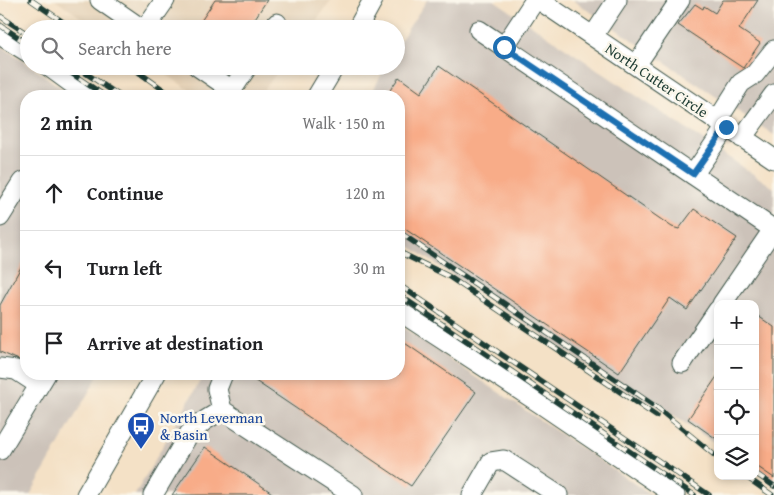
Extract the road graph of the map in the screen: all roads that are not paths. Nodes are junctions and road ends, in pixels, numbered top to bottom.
1 (100, 0) edge
2 (165, 0) edge
3 (373, 0) edge
4 (536, 0) edge
5 (539, 0) edge
6 (680, 0) edge
7 (614, 1) edge
8 (130, 20) edge
9 (151, 20) edge
10 (362, 20) edge
11 (479, 30) dead end
12 (0, 35) edge
13 (592, 36) junction
14 (20, 47) edge
15 (504, 47) junction
16 (774, 50) edge
17 (636, 66) junction
18 (60, 75) edge
19 (210, 75) edge
20 (242, 75) edge
21 (330, 75) edge
22 (81, 90) edge
23 (232, 90) edge
24 (232, 90) edge
25 (321, 90) edge
26 (774, 94) edge
27 (722, 124) junction
28 (742, 138) junction
29 (774, 159) edge
30 (693, 174) junction
31 (20, 185) edge
32 (0, 217) edge
33 (774, 228) edge
34 (725, 300) edge
35 (405, 315) edge
36 (714, 316) edge
37 (682, 363) dead end
38 (0, 368) edge
39 (20, 371) edge
40 (41, 380) edge
41 (153, 380) edge
42 (221, 380) edge
43 (222, 410) junction
44 (0, 450) edge
45 (86, 495) edge
46 (153, 495) edge
47 (353, 495) edge
48 (472, 495) edge
49 (558, 495) edge
50 (675, 495) edge

1 - 8 street
2 - 9 street
3 - 10 street
4 - 15 street
5 - 13 street, North Cutter Circle
6 - 17 street
7 - 13 street
11 - 15 street
12 - 14 street
13 - 17 street, North Cutter Circle
15 - 30 street
16 - 27 street
17 - 27 street, North Cutter Circle
18 - 22 street
19 - 24 street
20 - 23 street
21 - 25 street
26 - 28 street
27 - 28 street, North Cutter Circle
27 - 30 street
28 - 29 street, North Cutter Circle
30 - 33 street
31 - 32 street
33 - 34 street
35 - 50 street
36 - 37 street
38 - 39 street
40 - 44 street
41 - 45 street
42 - 43 street
43 - 46 street
43 - 47 street
48 - 49 street

